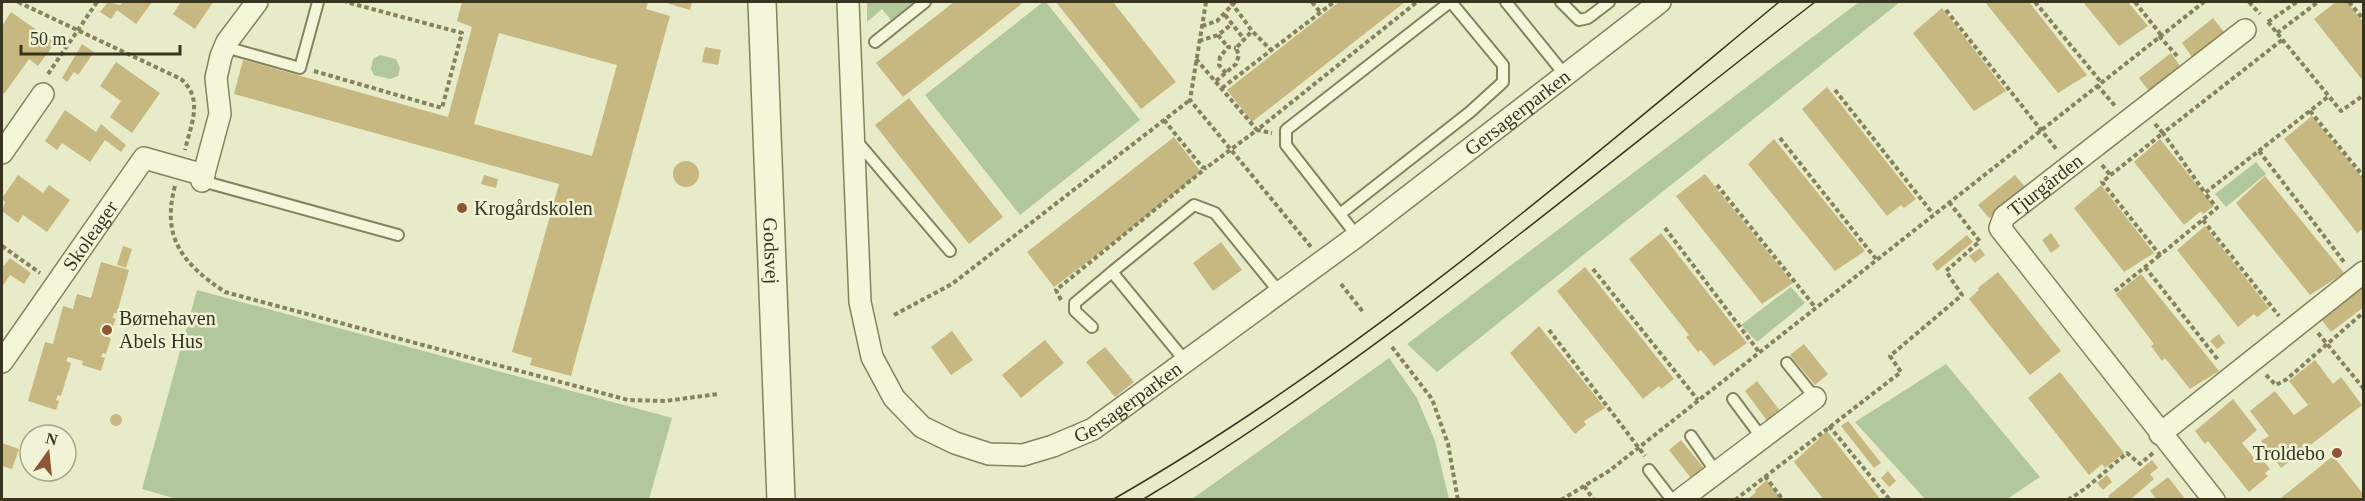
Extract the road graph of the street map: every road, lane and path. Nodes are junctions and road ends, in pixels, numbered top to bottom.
1 (18, 2) edge
2 (97, 2) edge
3 (257, 2) edge
4 (318, 2) edge
5 (346, 2) edge
6 (762, 2) edge
7 (848, 2) edge
8 (925, 2) edge
9 (1206, 2) edge
10 (1233, 2) edge
11 (1312, 2) edge
12 (1334, 2) edge
13 (1417, 2) edge
14 (1451, 2) edge
15 (1506, 2) edge
16 (1561, 2) edge
17 (1609, 2) edge
18 (1660, 2) edge
19 (2035, 2) edge
20 (2135, 2) edge
21 (2204, 2) edge
22 (2249, 2) edge
23 (2296, 2) edge
24 (2316, 2) edge
25 (2349, 2) edge
26 (1946, 10) dead end
27 (1320, 12) junction
28 (1225, 15) junction
29 (2364, 20) edge
30 (2268, 22) junction
31 (1232, 24) junction
32 (1202, 26) junction
33 (77, 30) junction
34 (2245, 30) joint
35 (1252, 31) junction
36 (1218, 35) junction
37 (2160, 36) junction
38 (1244, 39) junction
39 (2282, 40) junction
40 (1199, 41) junction
41 (875, 42) dead end
42 (225, 47) junction
43 (1228, 47) junction
44 (1236, 48) junction
45 (1271, 50) junction
46 (1196, 59) junction
47 (300, 68) junction
48 (2191, 72) junction
49 (1226, 73) junction
50 (1565, 75) junction
51 (1216, 81) junction
52 (2099, 83) junction
53 (1222, 88) junction
54 (1835, 90) dead end
55 (43, 94) joint
56 (2364, 95) edge
57 (2329, 96) junction
58 (1190, 100) junction
59 (2310, 111) junction
60 (2135, 115) junction
61 (1164, 120) junction
62 (1257, 130) junction
63 (2040, 130) junction
64 (2163, 133) junction
65 (852, 134) junction
66 (1285, 135) junction
67 (1780, 138) dead end
68 (1231, 150) junction
69 (2259, 151) junction
70 (2, 153) edge
71 (2070, 166) junction
72 (180, 168) junction
73 (1206, 168) junction
74 (2364, 177) edge
75 (203, 178) junction
76 (1717, 185) dead end
77 (2205, 193) junction
78 (1949, 202) junction
79 (1340, 214) junction
80 (1933, 214) junction
81 (2203, 220) junction
82 (1665, 228) dead end
83 (2000, 228) junction
84 (398, 235) dead end
85 (1357, 236) junction
86 (1979, 242) junction
87 (2, 246) edge
88 (950, 251) dead end
89 (1315, 252) dead end
90 (2160, 255) junction
91 (1876, 259) junction
92 (2145, 267) junction
93 (1593, 269) dead end
94 (1112, 272) junction
95 (2360, 275) edge
96 (1341, 284) dead end
97 (56, 285) junction
98 (2115, 291) dead end
99 (1280, 293) junction
100 (1815, 307) junction
101 (1075, 311) junction
102 (1363, 312) dead end
103 (894, 315) dead end
104 (2299, 324) junction
105 (1092, 327) dead end
106 (1549, 330) dead end
107 (1392, 347) dead end
108 (1759, 352) junction
109 (2, 362) edge
110 (1186, 362) junction
111 (1787, 363) dead end
112 (2232, 377) junction
113 (2364, 389) edge
114 (718, 394) dead end
115 (1815, 398) joint
116 (1733, 399) dead end
117 (1698, 400) junction
118 (1829, 426) junction
119 (1691, 436) dead end
120 (2163, 437) junction
121 (1762, 438) junction
122 (1638, 447) junction
123 (1649, 470) joint
124 (1716, 472) junction
125 (1765, 476) junction
126 (1584, 486) junction
127 (781, 500) edge
128 (1458, 500) edge
129 (1561, 500) edge
130 (1594, 500) edge
131 (1672, 500) edge
132 (1680, 500) edge
133 (1735, 500) edge
134 (1783, 500) edge
135 (1890, 500) edge
136 (2068, 500) edge
137 (2214, 500) edge

1 - 33 path
2 - 33 path
3 - 42 street
4 - 47 lane
5 - 47 path
6 - 127 street, Godsvej
7 - 65 street, Gersagerparken
8 - 41 lane
9 - 32 path
10 - 28 path
10 - 35 path
11 - 27 path
12 - 27 path
13 - 62 path
14 - 66 lane
14 - 79 lane
15 - 50 lane
16 - 17 lane
18 - 50 street, Gersagerparken
19 - 52 path
20 - 37 path
21 - 37 path
22 - 30 path
23 - 30 path
24 - 30 path
25 - 29 path
26 - 63 path
27 - 45 path
28 - 31 path
28 - 32 path
30 - 34 path
30 - 39 path
31 - 36 path
31 - 38 path
32 - 40 path
33 - 55 path
33 - 72 path
34 - 48 street, Tjurgården
35 - 38 path
35 - 45 path
36 - 40 path
36 - 43 path
37 - 48 path
37 - 52 path
38 - 44 path
39 - 57 path
39 - 64 path
40 - 46 path
42 - 47 lane
42 - 75 street
43 - 44 path
43 - 49 path
44 - 49 path
45 - 53 path
46 - 51 path
46 - 58 path
48 - 60 street, Tjurgården
49 - 51 path
50 - 85 street, Gersagerparken
51 - 53 path
52 - 60 path
52 - 63 path
53 - 62 path
54 - 80 path
55 - 70 street
56 - 57 path
57 - 59 path
58 - 61 path
58 - 68 path
59 - 69 path
59 - 74 path
60 - 64 path
60 - 71 street, Tjurgården
61 - 73 path
61 - 103 path
62 - 66 path
62 - 68 path
63 - 71 path
63 - 78 path
64 - 77 path
64 - 90 path
65 - 88 lane
65 - 110 street, Gersagerparken
66 - 79 lane
67 - 91 path
68 - 73 path
68 - 89 path
69 - 77 path
69 - 95 path
71 - 83 street, Tjurgården
72 - 75 street, Skoleager
72 - 97 street, Skoleager
72 - 114 path
73 - 101 path
75 - 84 lane
76 - 100 path
77 - 81 path
78 - 80 path
78 - 86 path
79 - 85 lane
80 - 91 path
81 - 90 path
81 - 104 path
82 - 108 path
83 - 86 path
83 - 120 street, Tjurgården
85 - 99 street, Gersagerparken
86 - 118 path
87 - 97 path
90 - 92 path
91 - 100 path
92 - 98 path
92 - 112 path
93 - 117 path
94 - 99 lane
94 - 101 lane
94 - 110 lane
95 - 104 street
96 - 102 path
97 - 109 street, Skoleager
99 - 110 street, Gersagerparken
100 - 108 path
101 - 105 lane
104 - 112 street
104 - 113 path
106 - 122 path
107 - 128 path
108 - 117 path
111 - 115 lane
112 - 120 street
115 - 121 street
116 - 121 lane
117 - 122 path
118 - 125 path
118 - 135 path
119 - 124 lane
120 - 136 path
120 - 137 street, Tjurgården
121 - 124 street
122 - 123 path
122 - 126 path
123 - 131 lane
124 - 132 street
125 - 133 path
125 - 134 path
126 - 129 path
126 - 130 path

